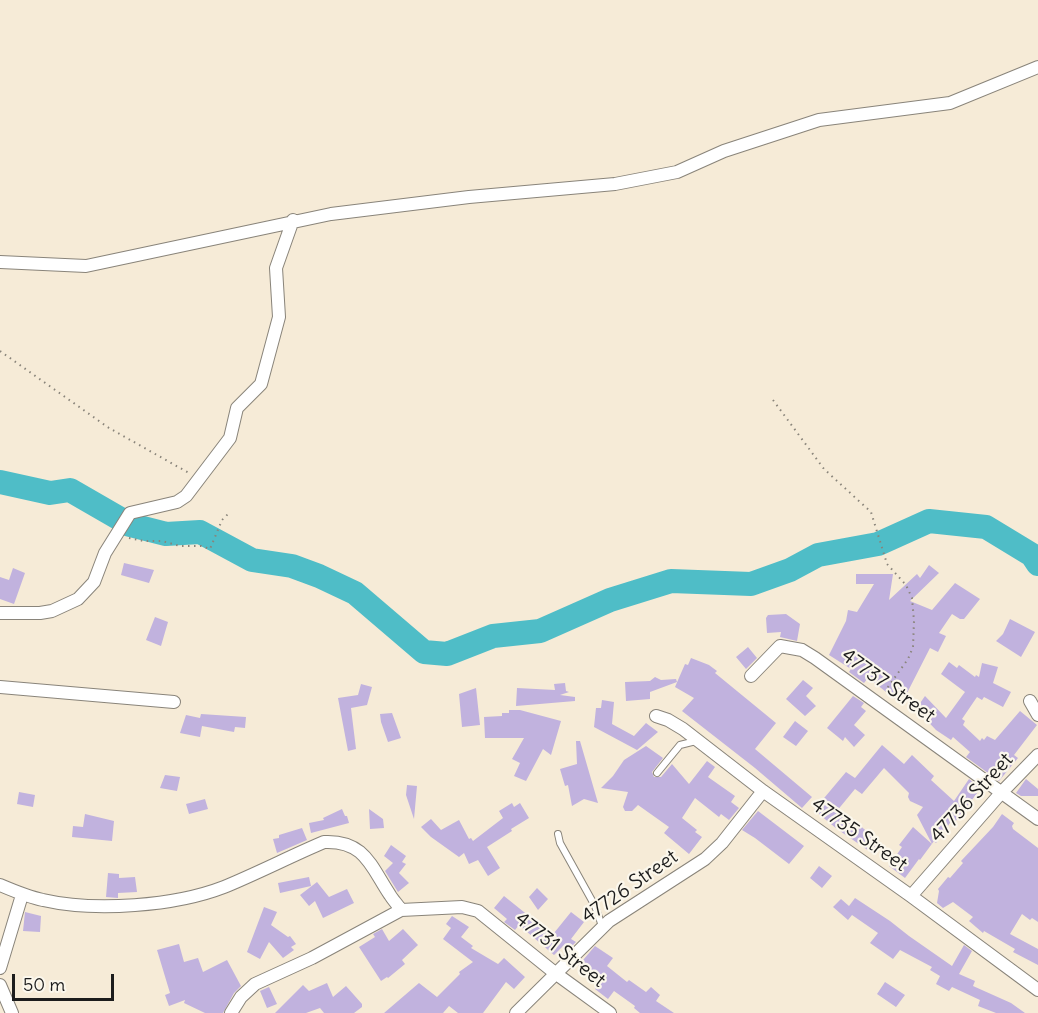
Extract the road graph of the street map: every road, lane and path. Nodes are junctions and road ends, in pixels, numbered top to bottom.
1 (1038, 68) edge
2 (293, 220) junction
3 (0, 262) edge
4 (0, 351) edge
5 (773, 400) dead end
6 (199, 478) junction
7 (229, 513) dead end
8 (115, 536) junction
9 (0, 613) edge
10 (751, 676) dead end
11 (0, 687) edge
12 (1030, 700) dead end
13 (174, 702) dead end
14 (882, 707) junction
15 (656, 716) dead end
16 (1038, 716) edge
17 (698, 741) junction
18 (1038, 755) edge
19 (657, 773) dead end
20 (764, 791) junction
21 (1001, 793) junction
22 (1038, 819) edge
23 (558, 834) dead end
24 (0, 885) edge
25 (22, 895) junction
26 (911, 896) junction
27 (401, 910) junction
28 (603, 927) junction
29 (0, 968) edge
30 (555, 973) junction
31 (0, 985) edge
32 (1038, 990) edge
33 (12, 1013) edge
34 (231, 1013) edge
35 (516, 1013) edge
36 (610, 1013) edge

1 - 2 street
2 - 3 street
2 - 6 street
4 - 6 path
5 - 14 path
6 - 8 street
7 - 8 path
8 - 9 street
10 - 14 street, 47737 Street
11 - 13 street
12 - 16 street
14 - 21 street, 47737 Street
15 - 17 street, 47735 Street
17 - 19 lane
17 - 20 street, 47735 Street
18 - 21 street, 47736 Street
20 - 26 street, 47735 Street
20 - 28 street, 47726 Street
21 - 22 street, 47737 Street
21 - 26 street, 47736 Street
23 - 28 lane
24 - 25 street
25 - 27 street
25 - 29 street
26 - 32 street, 47735 Street
27 - 30 street, 47731 Street
27 - 34 street
28 - 30 street, 47726 Street
30 - 35 street, 47726 Street
30 - 36 street, 47731 Street
31 - 33 street

